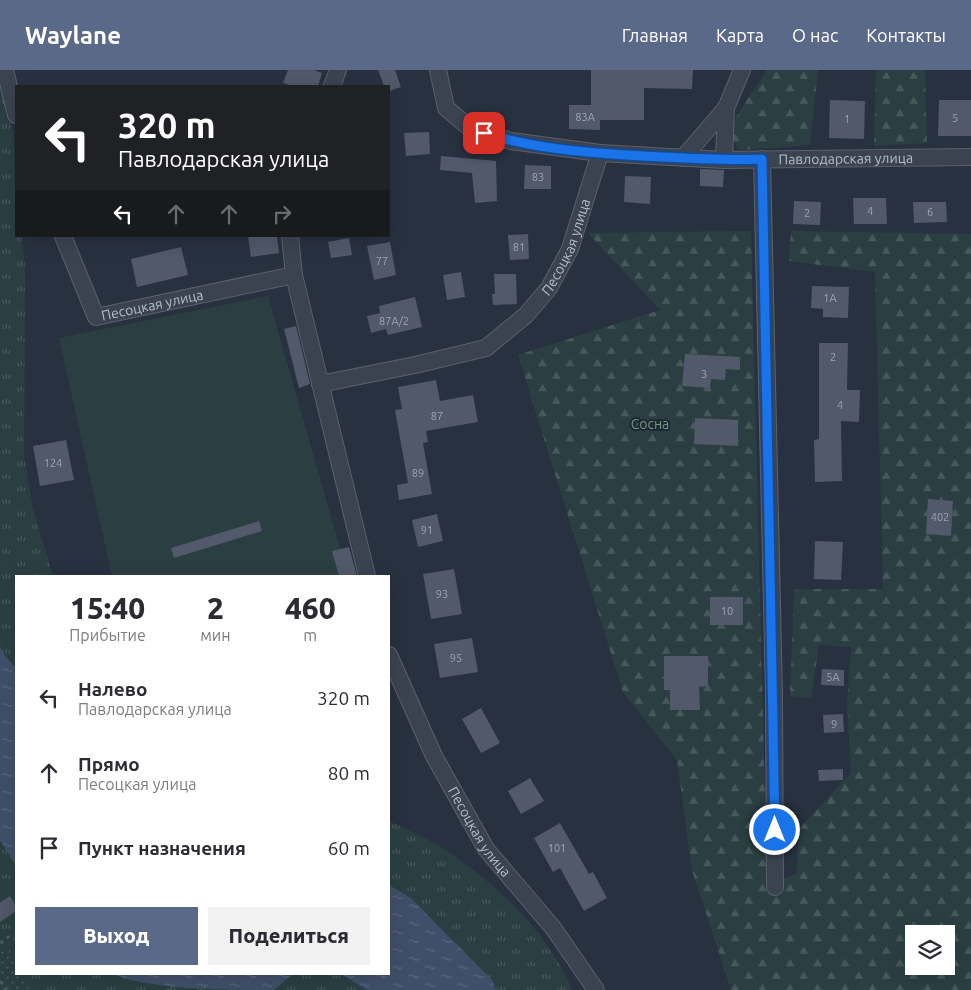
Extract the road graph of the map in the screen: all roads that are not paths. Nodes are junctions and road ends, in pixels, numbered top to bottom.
1 (5, 70) edge
2 (338, 70) edge
3 (438, 70) edge
4 (742, 70) edge
5 (332, 85) edge
6 (726, 108) junction
7 (15, 111) edge
8 (579, 151) junction
9 (600, 154) junction
10 (971, 157) edge
11 (683, 158) junction
12 (762, 159) junction
13 (724, 160) junction
14 (593, 176) junction
15 (63, 237) edge
16 (290, 237) edge
17 (294, 275) junction
18 (320, 384) junction
19 (367, 575) edge
20 (390, 657) edge
21 (775, 887) dead end
22 (596, 990) edge

1 - 7 street
2 - 5 street
3 - 8 street
4 - 6 street
6 - 11 street
6 - 13 street
8 - 9 street
8 - 14 street
9 - 11 street, Павлодарская улица
9 - 14 street, Песоцкая улица
10 - 12 street, Павлодарская улица
11 - 13 street, Павлодарская улица
12 - 13 street, Павлодарская улица
12 - 21 street
14 - 18 street, Песоцкая улица
15 - 17 street, Песоцкая улица
16 - 17 street
17 - 18 street
18 - 19 street
20 - 22 street, Песоцкая улица

